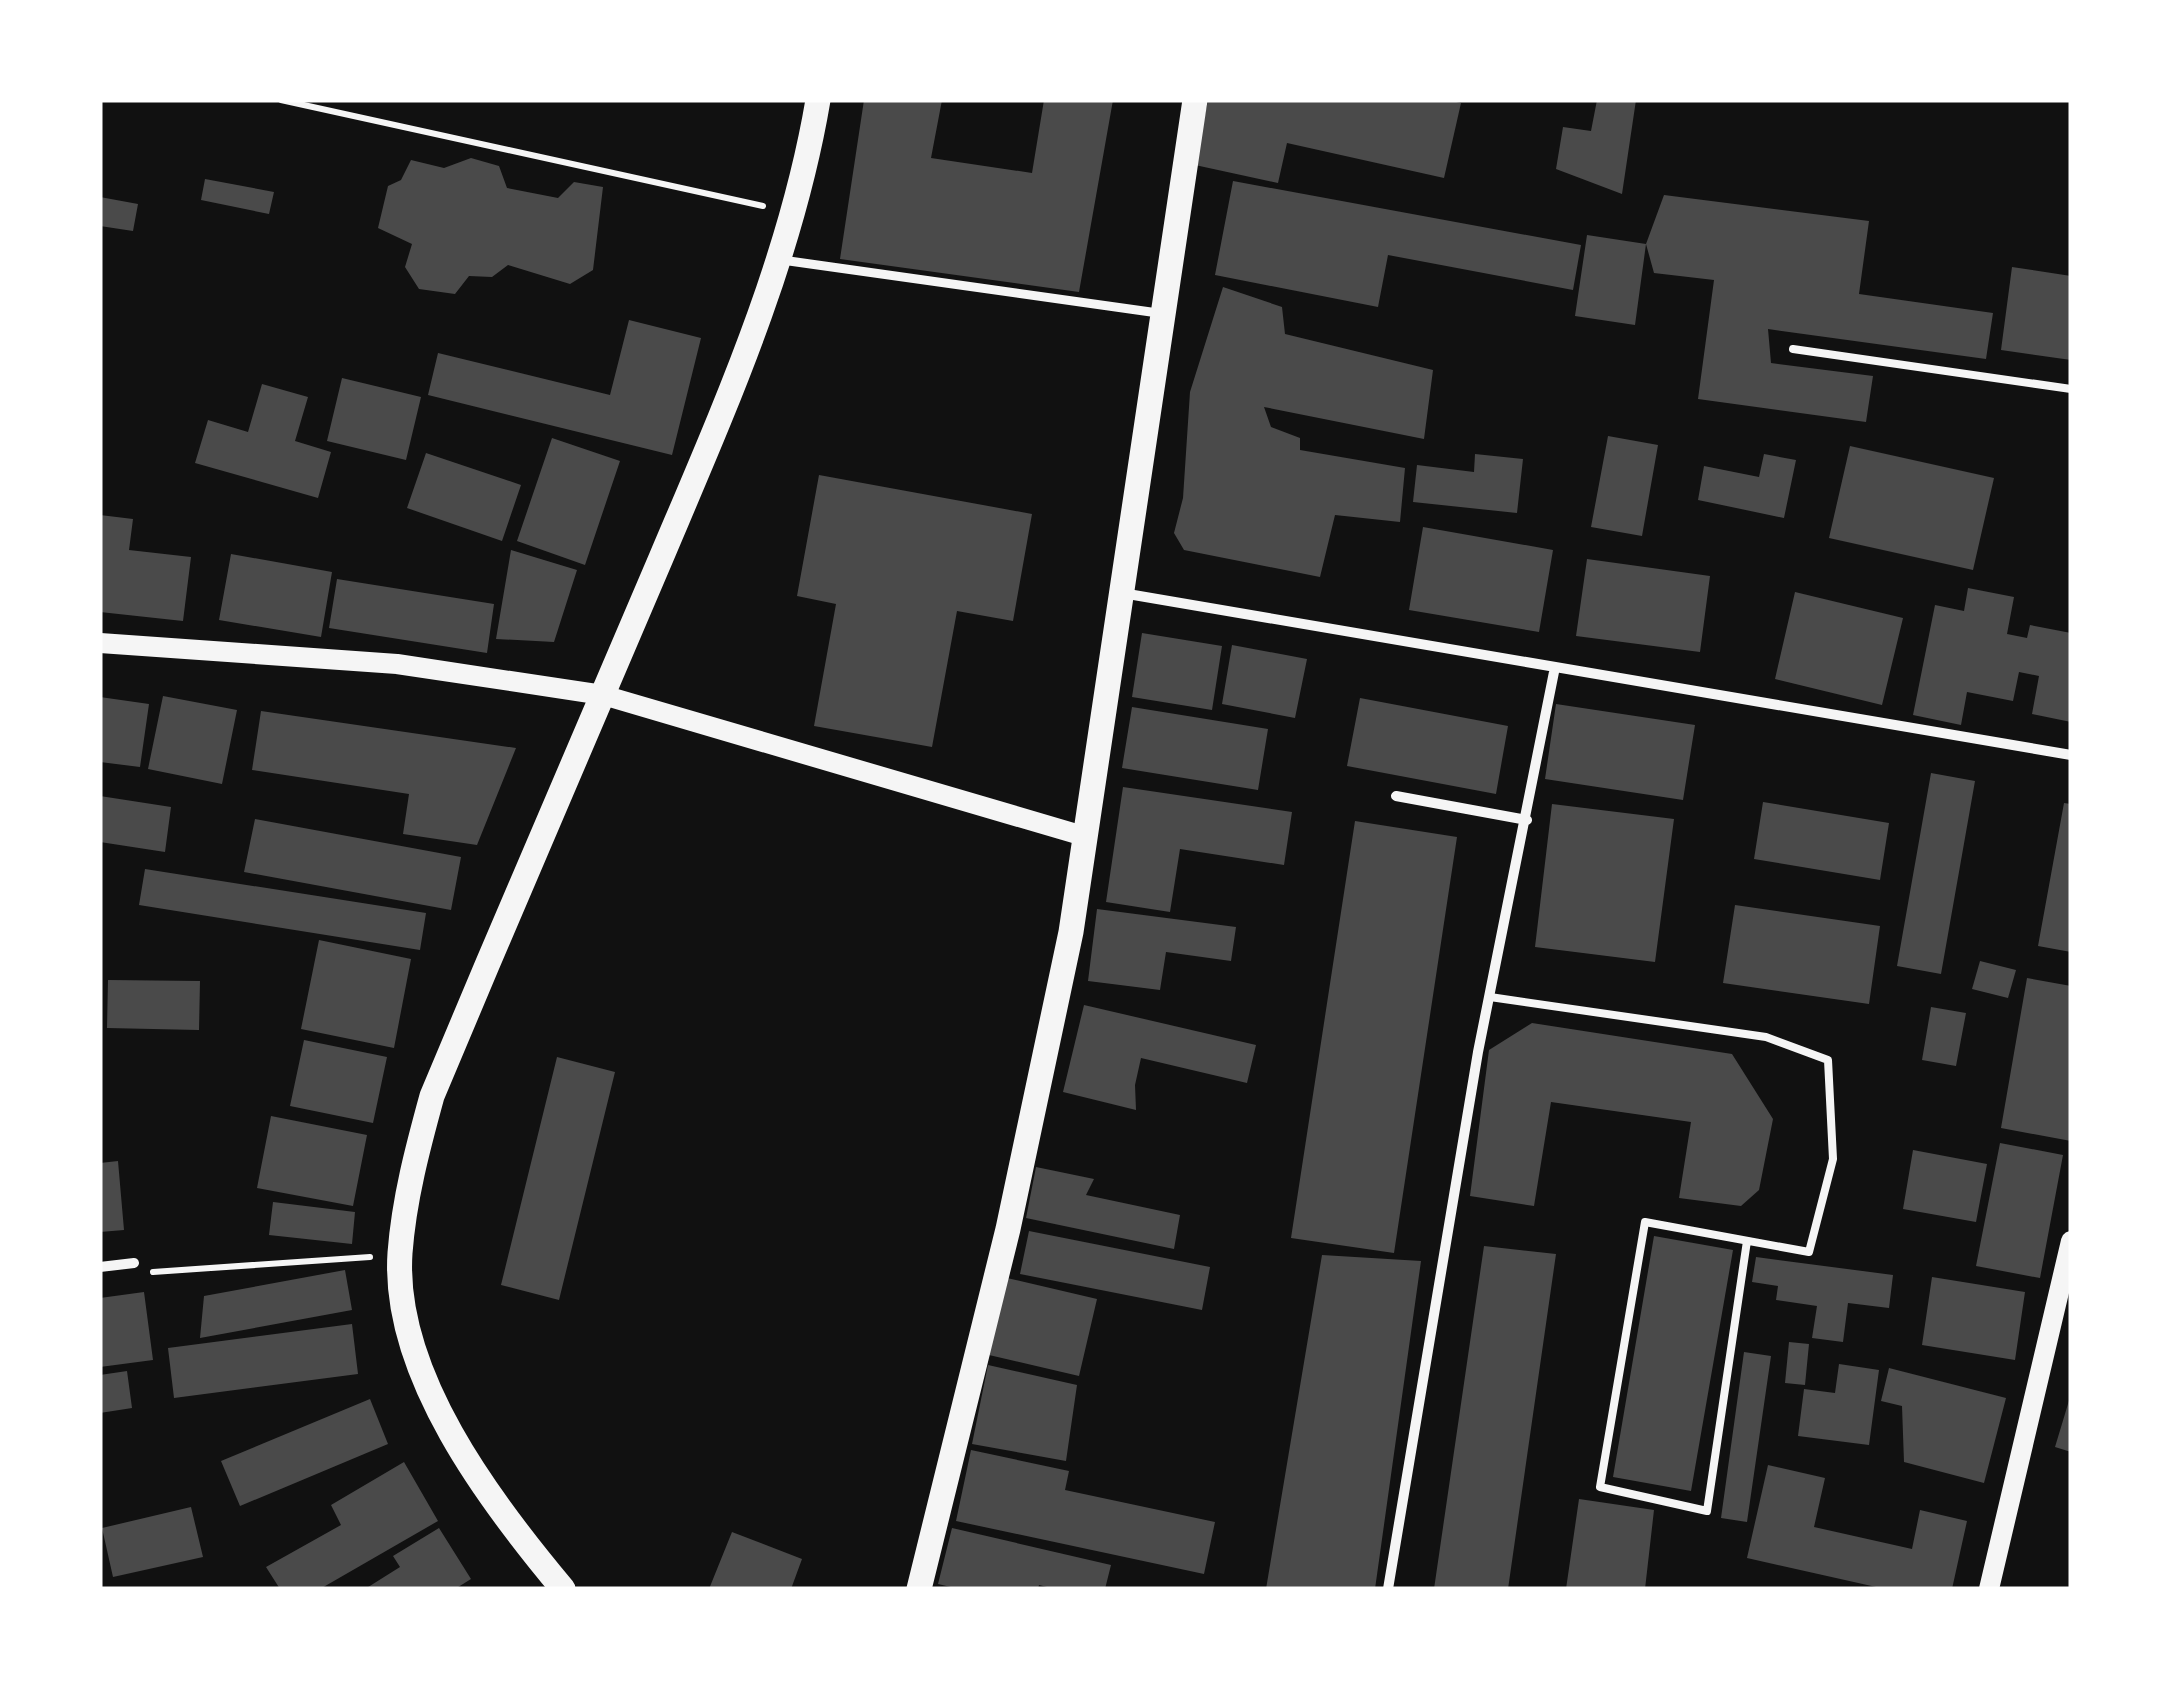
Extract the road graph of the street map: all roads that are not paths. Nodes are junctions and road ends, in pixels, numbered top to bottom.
1 (818, 100) edge
2 (1195, 100) edge
3 (780, 260) junction
4 (1161, 314) junction
5 (1793, 349) dead end
6 (2071, 389) edge
7 (1122, 593) junction
8 (100, 643) edge
9 (1555, 667) junction
10 (603, 694) junction
11 (2071, 755) edge
12 (1396, 796) dead end
13 (1527, 820) junction
14 (1087, 837) junction
15 (1490, 997) junction
16 (1748, 1241) junction
17 (2071, 1241) edge
18 (134, 1264) road end
19 (100, 1267) edge
20 (563, 1589) edge
21 (919, 1589) edge
22 (1388, 1589) edge
23 (1988, 1589) edge

1 - 3 main road
2 - 4 main road
3 - 4 street
3 - 10 main road
4 - 7 main road
5 - 6 lane
7 - 9 street
7 - 14 main road
8 - 10 main road
9 - 11 street
9 - 13 street
10 - 14 main road
10 - 20 main road
12 - 13 street
13 - 15 street
14 - 21 main road
15 - 16 lane
15 - 22 street
16 - 16 lane
17 - 23 main road
18 - 19 street

